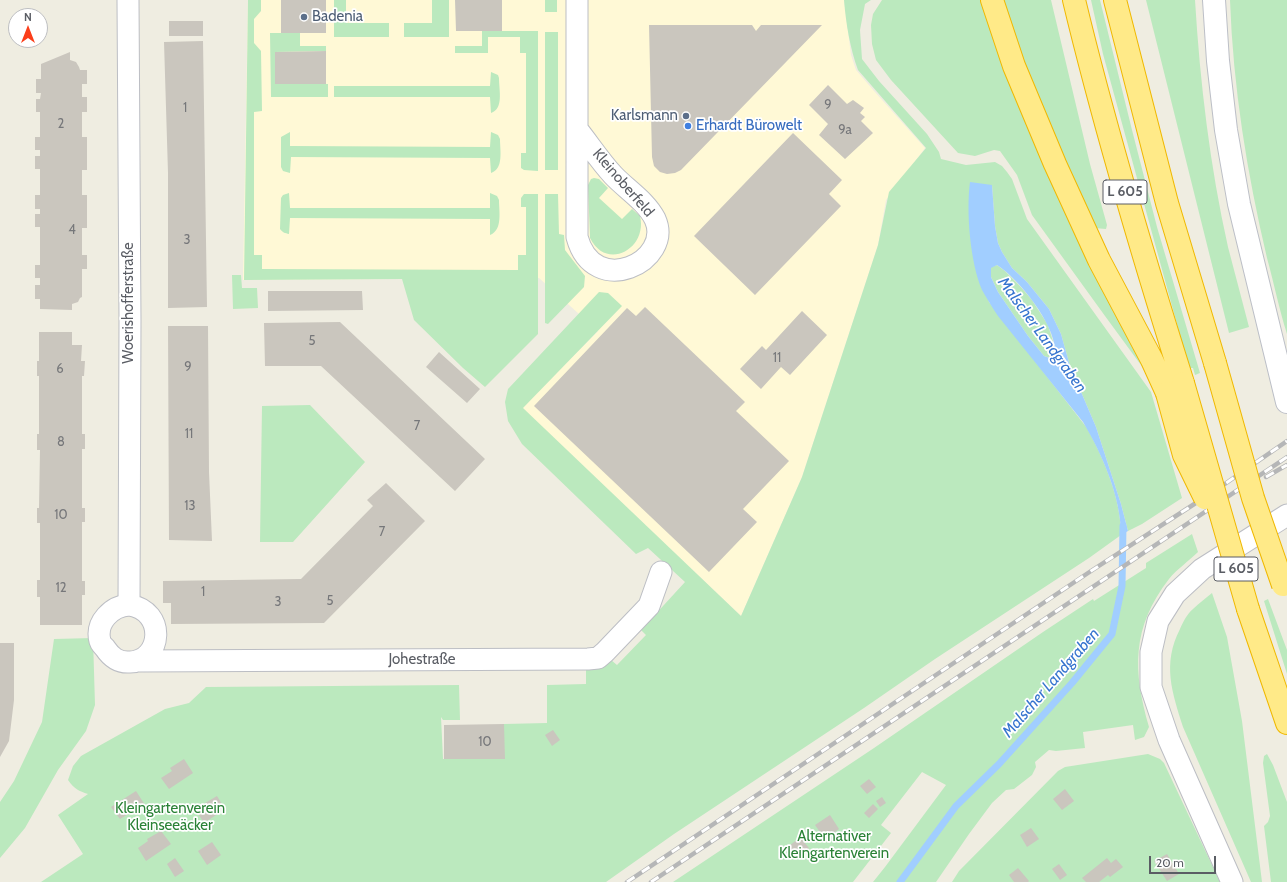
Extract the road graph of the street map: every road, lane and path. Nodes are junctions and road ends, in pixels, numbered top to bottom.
1 (128, 0) edge
2 (577, 0) edge
3 (992, 0) edge
4 (1074, 0) edge
5 (1115, 0) edge
6 (1214, 0) edge
7 (578, 129) junction
8 (1175, 388) junction
9 (1287, 402) edge
10 (1287, 515) edge
11 (661, 572) dead end
12 (1285, 591) edge
13 (129, 606) junction
14 (137, 661) junction
15 (1287, 723) edge
16 (1232, 882) edge

1 - 13 street, Woerishofferstraße
2 - 7 street, Kleinoberfeld
3 - 8 highway
4 - 8 highway, L 605
5 - 12 highway, L 605, bridge
6 - 9 street
7 - 7 street, Kleinoberfeld
8 - 15 highway, L 605, bridge
10 - 16 street
11 - 14 street, Johestraße
13 - 14 street
13 - 14 street

